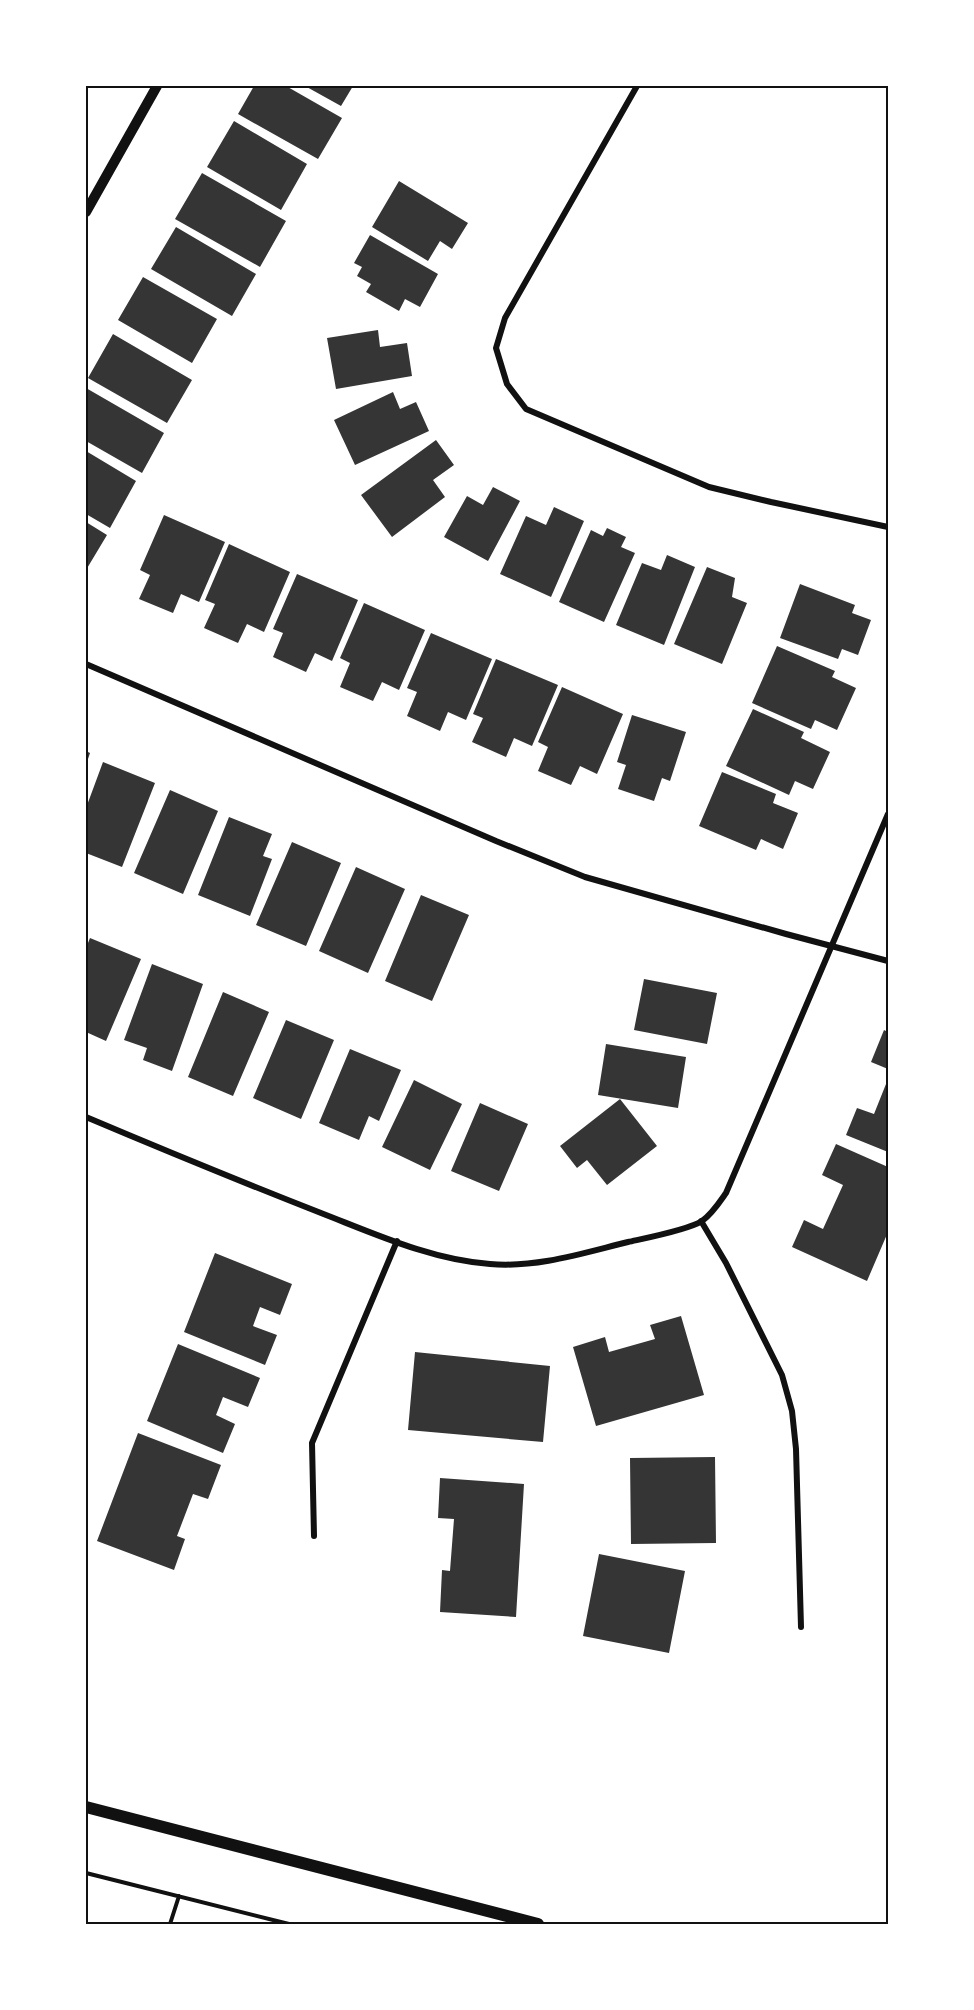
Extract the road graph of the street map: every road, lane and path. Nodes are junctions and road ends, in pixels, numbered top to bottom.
1 (157, 86) edge
2 (638, 86) edge
3 (86, 212) edge
4 (888, 527) edge
5 (86, 664) edge
6 (888, 814) edge
7 (833, 945) junction
8 (888, 961) edge
9 (86, 1117) edge
10 (701, 1221) junction
11 (397, 1241) junction
12 (314, 1536) dead end
13 (801, 1627) dead end
14 (86, 1807) edge
15 (86, 1873) edge
16 (179, 1896) junction
17 (170, 1924) edge
18 (289, 1924) edge
19 (538, 1924) edge

1 - 3 street
2 - 4 street
5 - 7 street
6 - 7 street
7 - 8 street
7 - 10 street
9 - 11 street
10 - 11 street
10 - 13 street
11 - 12 street
14 - 19 main road
15 - 16 path
16 - 17 path
16 - 18 path

